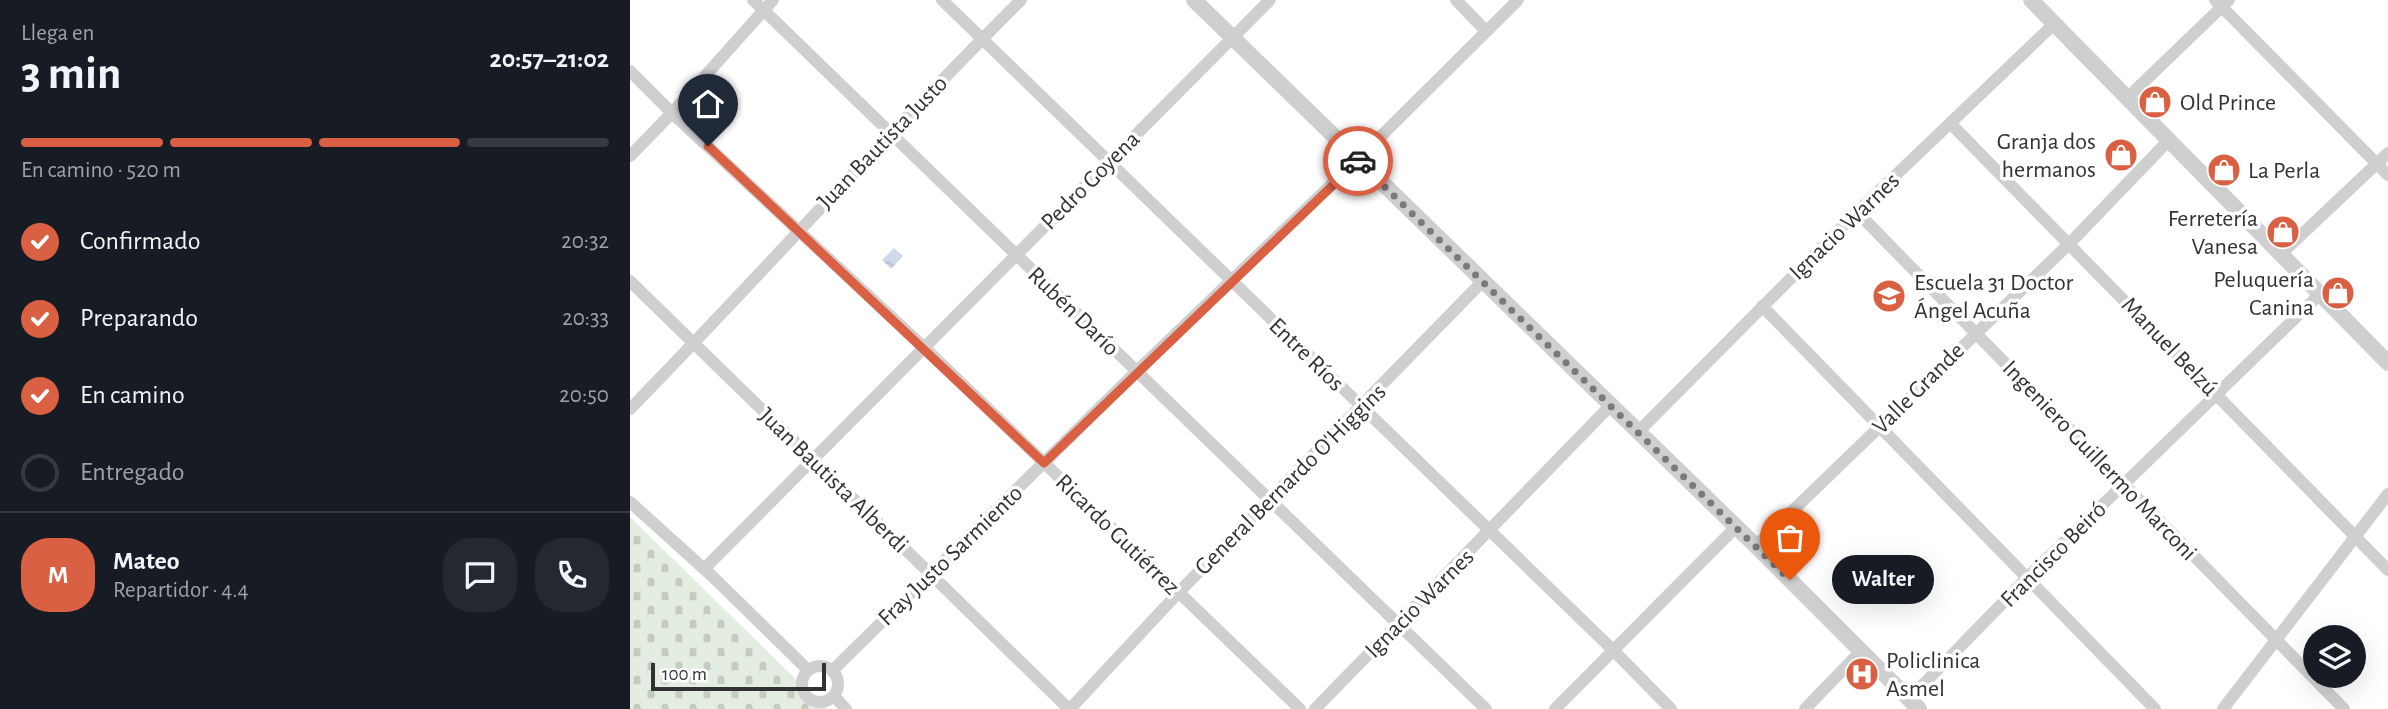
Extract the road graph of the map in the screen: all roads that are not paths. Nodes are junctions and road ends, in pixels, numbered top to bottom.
1 (753, 0) edge
2 (773, 0) edge
3 (942, 0) edge
4 (1021, 0) edge
5 (1194, 0) edge
6 (1270, 0) edge
7 (1456, 0) edge
8 (1517, 0) edge
9 (2031, 0) edge
10 (2222, 2) edge
11 (763, 10) junction
12 (2054, 24) junction
13 (1486, 30) junction
14 (1234, 37) junction
15 (981, 39) junction
16 (630, 71) edge
17 (2127, 98) junction
18 (672, 113) junction
19 (1950, 123) junction
20 (891, 134) junction
21 (2169, 141) junction
22 (2388, 153) edge
23 (630, 156) edge
24 (1357, 160) junction
25 (1109, 162) junction
26 (2377, 164) junction
27 (2388, 175) edge
28 (1857, 212) junction
29 (799, 229) junction
30 (2069, 244) junction
31 (2281, 254) junction
32 (1016, 255) junction
33 (630, 281) edge
34 (1231, 281) junction
35 (1482, 282) junction
36 (2320, 294) junction
37 (1762, 306) junction
38 (1975, 332) junction
39 (694, 343) junction
40 (924, 347) junction
41 (2388, 363) edge
42 (1137, 371) junction
43 (2217, 394) junction
44 (1610, 405) junction
45 (1362, 406) junction
46 (630, 409) edge
47 (1880, 427) junction
48 (1638, 432) junction
49 (813, 460) junction
50 (1044, 463) junction
51 (2124, 484) junction
52 (2388, 494) edge
53 (1270, 499) junction
54 (630, 502) edge
55 (1735, 527) junction
56 (1490, 531) junction
57 (2354, 537) junction
58 (1756, 546) junction
59 (704, 569) junction
60 (2388, 570) edge
61 (930, 574) junction
62 (2027, 578) junction
63 (1179, 592) junction
64 (1398, 624) junction
65 (2276, 639) junction
66 (1613, 650) junction
67 (1861, 651) junction
68 (807, 670) junction
69 (833, 670) junction
70 (834, 696) junction
71 (1914, 704) edge
72 (846, 709) edge
73 (1070, 709) edge
74 (1300, 709) edge
75 (1315, 709) edge
76 (1486, 709) edge
77 (1555, 709) edge
78 (1671, 709) edge
79 (1805, 709) edge
80 (2155, 709) edge
81 (2223, 709) edge
82 (2344, 709) edge

1 - 11 street, Rubén Darío
2 - 11 street
3 - 15 street, Entre Ríos
4 - 15 street, Juan Bautista Justo
5 - 14 street
6 - 14 street, Pedro Goyena
7 - 13 street
8 - 13 street, Fray Justo Sarmiento
9 - 12 street
10 - 17 street
10 - 26 street
11 - 18 street
11 - 20 street, Rubén Darío
12 - 17 street
12 - 19 street, Ignacio Warnes
13 - 24 street, Fray Justo Sarmiento
14 - 24 street
14 - 25 street, Pedro Goyena
15 - 20 street, Juan Bautista Justo
15 - 25 street, Entre Ríos
16 - 18 street, Ricardo Gutiérrez
17 - 21 street
18 - 23 street
18 - 29 street, Ricardo Gutiérrez
19 - 28 street, Ignacio Warnes
19 - 30 street, Manuel Belzú
20 - 29 street, Juan Bautista Justo
20 - 32 street, Rubén Darío
21 - 30 street, Valle Grande
21 - 31 street
22 - 26 street
24 - 34 street, Fray Justo Sarmiento
24 - 35 street
25 - 32 street, Pedro Goyena
25 - 34 street, Entre Ríos
26 - 27 street
26 - 31 street
28 - 37 street, Ignacio Warnes
28 - 38 street, Ingeniero Guillermo Marconi
29 - 39 street, Juan Bautista Justo
29 - 40 street, Ricardo Gutiérrez
30 - 38 street, Valle Grande
30 - 43 street, Manuel Belzú
31 - 36 street
32 - 40 street, Pedro Goyena
32 - 42 street, Rubén Darío
33 - 39 street, Juan Bautista Alberdi
34 - 42 street, Fray Justo Sarmiento
34 - 45 street, Entre Ríos
35 - 44 street
35 - 45 street, General Bernardo O'Higgins
36 - 41 street
36 - 43 street, Francisco Beiró
37 - 47 street
37 - 48 street, Ignacio Warnes
38 - 47 street, Valle Grande
38 - 51 street, Ingeniero Guillermo Marconi
39 - 46 street, Juan Bautista Justo
39 - 49 street, Juan Bautista Alberdi
40 - 49 street, Pedro Goyena
40 - 50 street, Ricardo Gutiérrez
42 - 50 street, Fray Justo Sarmiento
42 - 53 street, Rubén Darío
43 - 51 street, Francisco Beiró
43 - 57 street, Manuel Belzú
44 - 48 street
44 - 56 street, Ignacio Warnes
45 - 53 street, General Bernardo O'Higgins
45 - 56 street, Entre Ríos
47 - 58 street, Valle Grande
47 - 62 street
48 - 55 street
49 - 59 street, Pedro Goyena
49 - 61 street, Juan Bautista Alberdi
50 - 61 street, Fray Justo Sarmiento
50 - 63 street, Ricardo Gutiérrez
51 - 62 street, Francisco Beiró
51 - 65 street, Ingeniero Guillermo Marconi
52 - 57 street
53 - 63 street, General Bernardo O'Higgins
53 - 64 street, Rubén Darío
54 - 59 street
55 - 58 street
55 - 66 street
56 - 64 street, Ignacio Warnes
56 - 66 street, Entre Ríos
57 - 60 street, Manuel Belzú
57 - 65 street
58 - 67 street
59 - 68 street
61 - 69 street, Fray Justo Sarmiento
61 - 73 street, Juan Bautista Alberdi
62 - 71 street, Francisco Beiró
62 - 80 street
63 - 73 street, General Bernardo O'Higgins
63 - 74 street, Ricardo Gutiérrez
64 - 75 street, Ignacio Warnes
64 - 76 street, Rubén Darío
65 - 81 street
65 - 82 street, Ingeniero Guillermo Marconi
66 - 77 street
66 - 78 street, Entre Ríos
67 - 71 street
67 - 79 street
68 - 69 street
68 - 70 street
69 - 70 street
70 - 72 street

